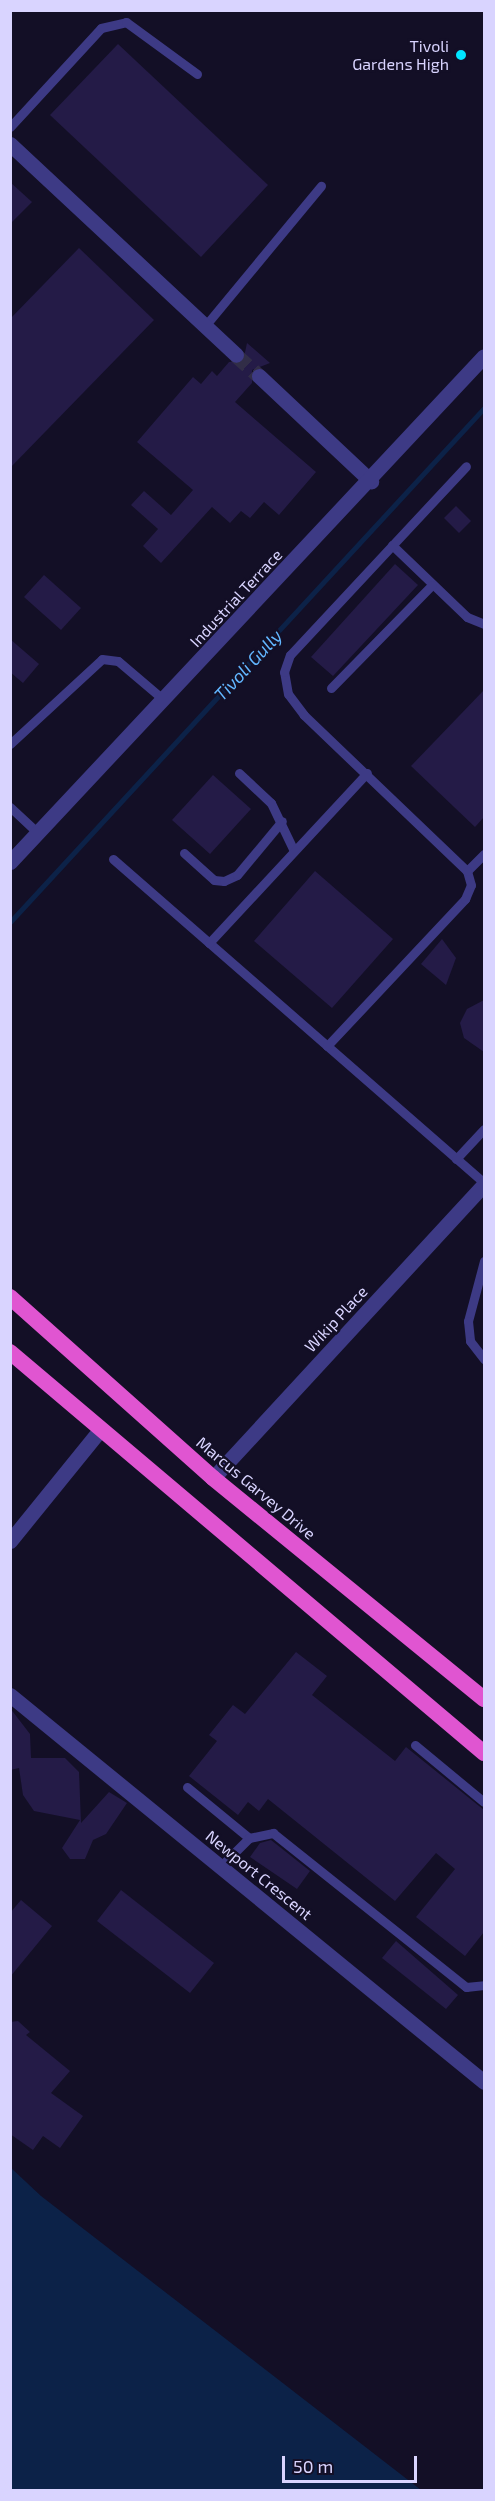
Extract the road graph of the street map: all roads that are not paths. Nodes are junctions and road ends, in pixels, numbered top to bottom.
1 (197, 74) dead end
2 (10, 127) edge
3 (10, 144) edge
4 (321, 186) dead end
5 (205, 326) junction
6 (236, 355) tunnel mouth
7 (484, 356) edge
8 (259, 376) tunnel mouth
9 (466, 466) dead end
10 (371, 481) junction
11 (392, 545) junction
12 (432, 585) junction
13 (484, 624) edge
14 (331, 688) dead end
15 (164, 700) junction
16 (10, 744) edge
17 (240, 773) dead end
18 (367, 773) junction
19 (10, 807) edge
20 (282, 821) junction
21 (38, 833) junction
22 (294, 851) junction
23 (184, 854) dead end
24 (484, 854) edge
25 (113, 859) dead end
26 (10, 862) edge
27 (467, 871) junction
28 (209, 943) junction
29 (327, 1046) junction
30 (484, 1129) edge
31 (456, 1159) junction
32 (484, 1184) edge
33 (484, 1261) edge
34 (10, 1297) edge
35 (10, 1352) edge
36 (484, 1359) edge
37 (99, 1431) junction
38 (213, 1478) junction
39 (10, 1541) edge
40 (10, 1695) edge
41 (484, 1699) edge
42 (415, 1745) dead end
43 (484, 1753) edge
44 (187, 1786) dead end
45 (484, 1802) edge
46 (249, 1838) junction
47 (220, 1866) junction
48 (484, 1985) edge
49 (484, 2082) edge

1 - 2 lane
3 - 5 street
4 - 5 lane
5 - 6 street
7 - 10 street, Industrial Terrace
8 - 10 street
9 - 11 lane
10 - 15 street, Industrial Terrace
11 - 12 lane
11 - 18 lane
12 - 13 lane
12 - 14 lane
15 - 16 lane
15 - 21 street, Industrial Terrace
17 - 20 lane
18 - 22 lane
18 - 27 lane
19 - 21 lane
20 - 22 lane
20 - 23 lane
21 - 26 street, Industrial Terrace
22 - 28 lane
24 - 27 lane
25 - 28 lane
27 - 29 lane
28 - 29 lane
29 - 31 lane
30 - 31 lane
31 - 32 lane
32 - 38 street, Wikip Place
33 - 36 lane
34 - 38 highway, Marcus Garvey Drive
35 - 37 highway
37 - 39 street
37 - 43 highway
38 - 41 highway, Marcus Garvey Drive
40 - 47 street, Newport Crescent
42 - 45 lane
44 - 46 lane
46 - 47 lane
46 - 48 lane
47 - 49 street, Newport Crescent

